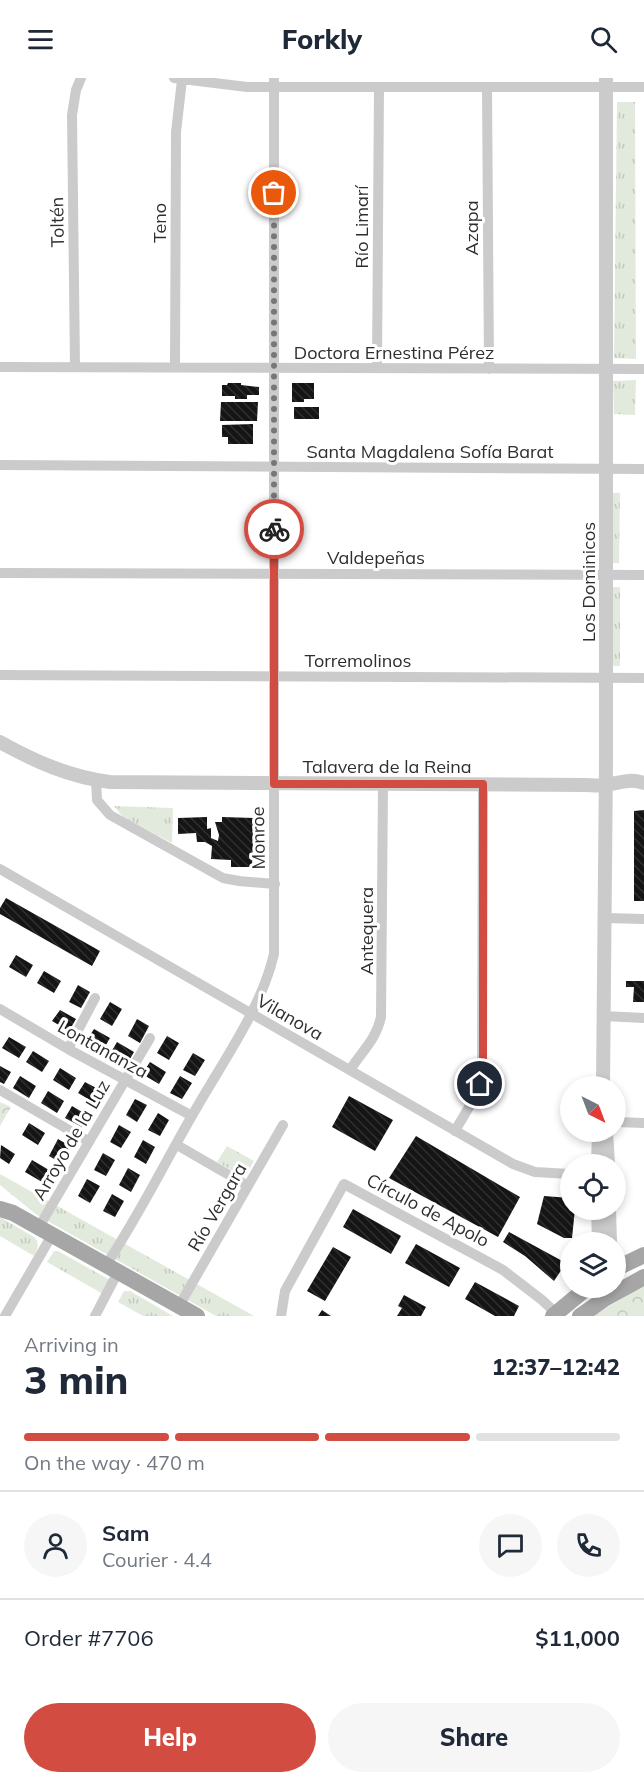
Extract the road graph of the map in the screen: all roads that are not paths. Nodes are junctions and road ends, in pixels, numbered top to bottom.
1 (81, 78) edge
2 (178, 79) edge
3 (274, 82) edge
4 (606, 82) edge
5 (379, 87) junction
6 (487, 87) junction
7 (644, 87) edge
8 (0, 367) edge
9 (75, 367) junction
10 (175, 367) junction
11 (377, 367) junction
12 (274, 368) junction
13 (489, 369) junction
14 (606, 369) junction
15 (644, 369) edge
16 (0, 465) edge
17 (274, 467) junction
18 (606, 469) junction
19 (644, 469) edge
20 (0, 573) edge
21 (275, 573) junction
22 (606, 575) junction
23 (644, 575) edge
24 (0, 675) edge
25 (275, 676) junction
26 (606, 677) junction
27 (644, 678) edge
28 (0, 742) edge
29 (96, 780) junction
30 (383, 783) junction
31 (274, 784) junction
32 (483, 784) junction
33 (606, 785) junction
34 (644, 785) edge
35 (0, 869) edge
36 (275, 884) junction
37 (605, 918) junction
38 (644, 918) edge
39 (95, 998) dead end
40 (0, 1009) edge
41 (251, 1013) junction
42 (604, 1016) junction
43 (644, 1018) edge
44 (150, 1038) dead end
45 (68, 1048) junction
46 (350, 1070) junction
47 (603, 1076) edge
48 (124, 1080) junction
49 (0, 1090) edge
50 (192, 1116) junction
51 (626, 1122) edge
52 (644, 1123) edge
53 (283, 1125) dead end
54 (455, 1131) junction
55 (88, 1141) junction
56 (177, 1145) junction
57 (560, 1173) edge
58 (248, 1186) junction
59 (0, 1202) edge
60 (7, 1211) edge
61 (45, 1231) junction
62 (644, 1255) edge
63 (626, 1264) edge
64 (112, 1268) junction
65 (644, 1277) edge
66 (626, 1284) edge
67 (575, 1298) edge
68 (601, 1298) edge
69 (188, 1312) edge
70 (555, 1315) edge
71 (5, 1316) edge
72 (95, 1316) edge
73 (281, 1316) edge
74 (580, 1316) edge

1 - 9 street, Toltén
2 - 3 street
2 - 10 street, Teno
3 - 5 street
3 - 12 street, Monroe
4 - 6 street
4 - 7 street
4 - 14 street, Los Dominicos
5 - 6 street
5 - 11 street, Río Limarí
6 - 13 street, Azapa
8 - 9 street, Doctora Ernestina Pérez
9 - 10 street, Doctora Ernestina Pérez
10 - 12 street, Doctora Ernestina Pérez
11 - 12 street, Doctora Ernestina Pérez
11 - 13 street, Doctora Ernestina Pérez
12 - 17 street, Monroe
13 - 14 street, Doctora Ernestina Pérez
14 - 15 street, Doctora Ernestina Pérez
14 - 18 street, Los Dominicos
16 - 17 street, Santa Magdalena Sofía Barat
17 - 18 street, Santa Magdalena Sofía Barat
17 - 21 street, Monroe
18 - 19 street, Santa Magdalena Sofía Barat
18 - 22 street, Los Dominicos
20 - 21 street, Valdepeñas
21 - 22 street, Valdepeñas
21 - 25 street, Monroe
22 - 23 street, Valdepeñas
22 - 26 street, Los Dominicos
24 - 25 street, Torremolinos
25 - 26 street, Torremolinos
25 - 31 street, Monroe
26 - 27 street, Torremolinos
26 - 33 street, Los Dominicos
28 - 29 street, Talavera de la Reina
29 - 31 street, Talavera de la Reina
29 - 36 street
30 - 31 street, Talavera de la Reina
30 - 32 street, Talavera de la Reina
30 - 46 street, Antequera
31 - 36 street, Monroe
32 - 33 street, Talavera de la Reina
32 - 54 street
33 - 34 street, Talavera de la Reina
33 - 37 street, Los Dominicos
35 - 41 street, Vilanova
36 - 41 street, Monroe
37 - 38 street
37 - 42 street, Los Dominicos
39 - 45 street
40 - 45 street, Lontananza
41 - 46 street, Vilanova
41 - 50 street, Monroe
42 - 43 street
42 - 47 street, Los Dominicos
44 - 48 street, Arroyo de la Luz
45 - 48 street, Lontananza
46 - 54 street, Vilanova
48 - 50 street, Lontananza
48 - 55 street, Arroyo de la Luz
49 - 55 street
50 - 56 street, Monroe
51 - 52 street
53 - 58 street, Río Vergara
54 - 57 street, Vilanova
55 - 61 street, Arroyo de la Luz
56 - 58 street
56 - 64 street, Monroe
58 - 69 street, Río Vergara
59 - 60 main road
60 - 61 main road
61 - 64 main road
61 - 71 street, Arroyo de la Luz
62 - 63 main road
64 - 69 main road
64 - 72 street, Monroe
65 - 66 main road
67 - 70 main road
68 - 74 main road
70 - 73 street, Círculo de Apolo

